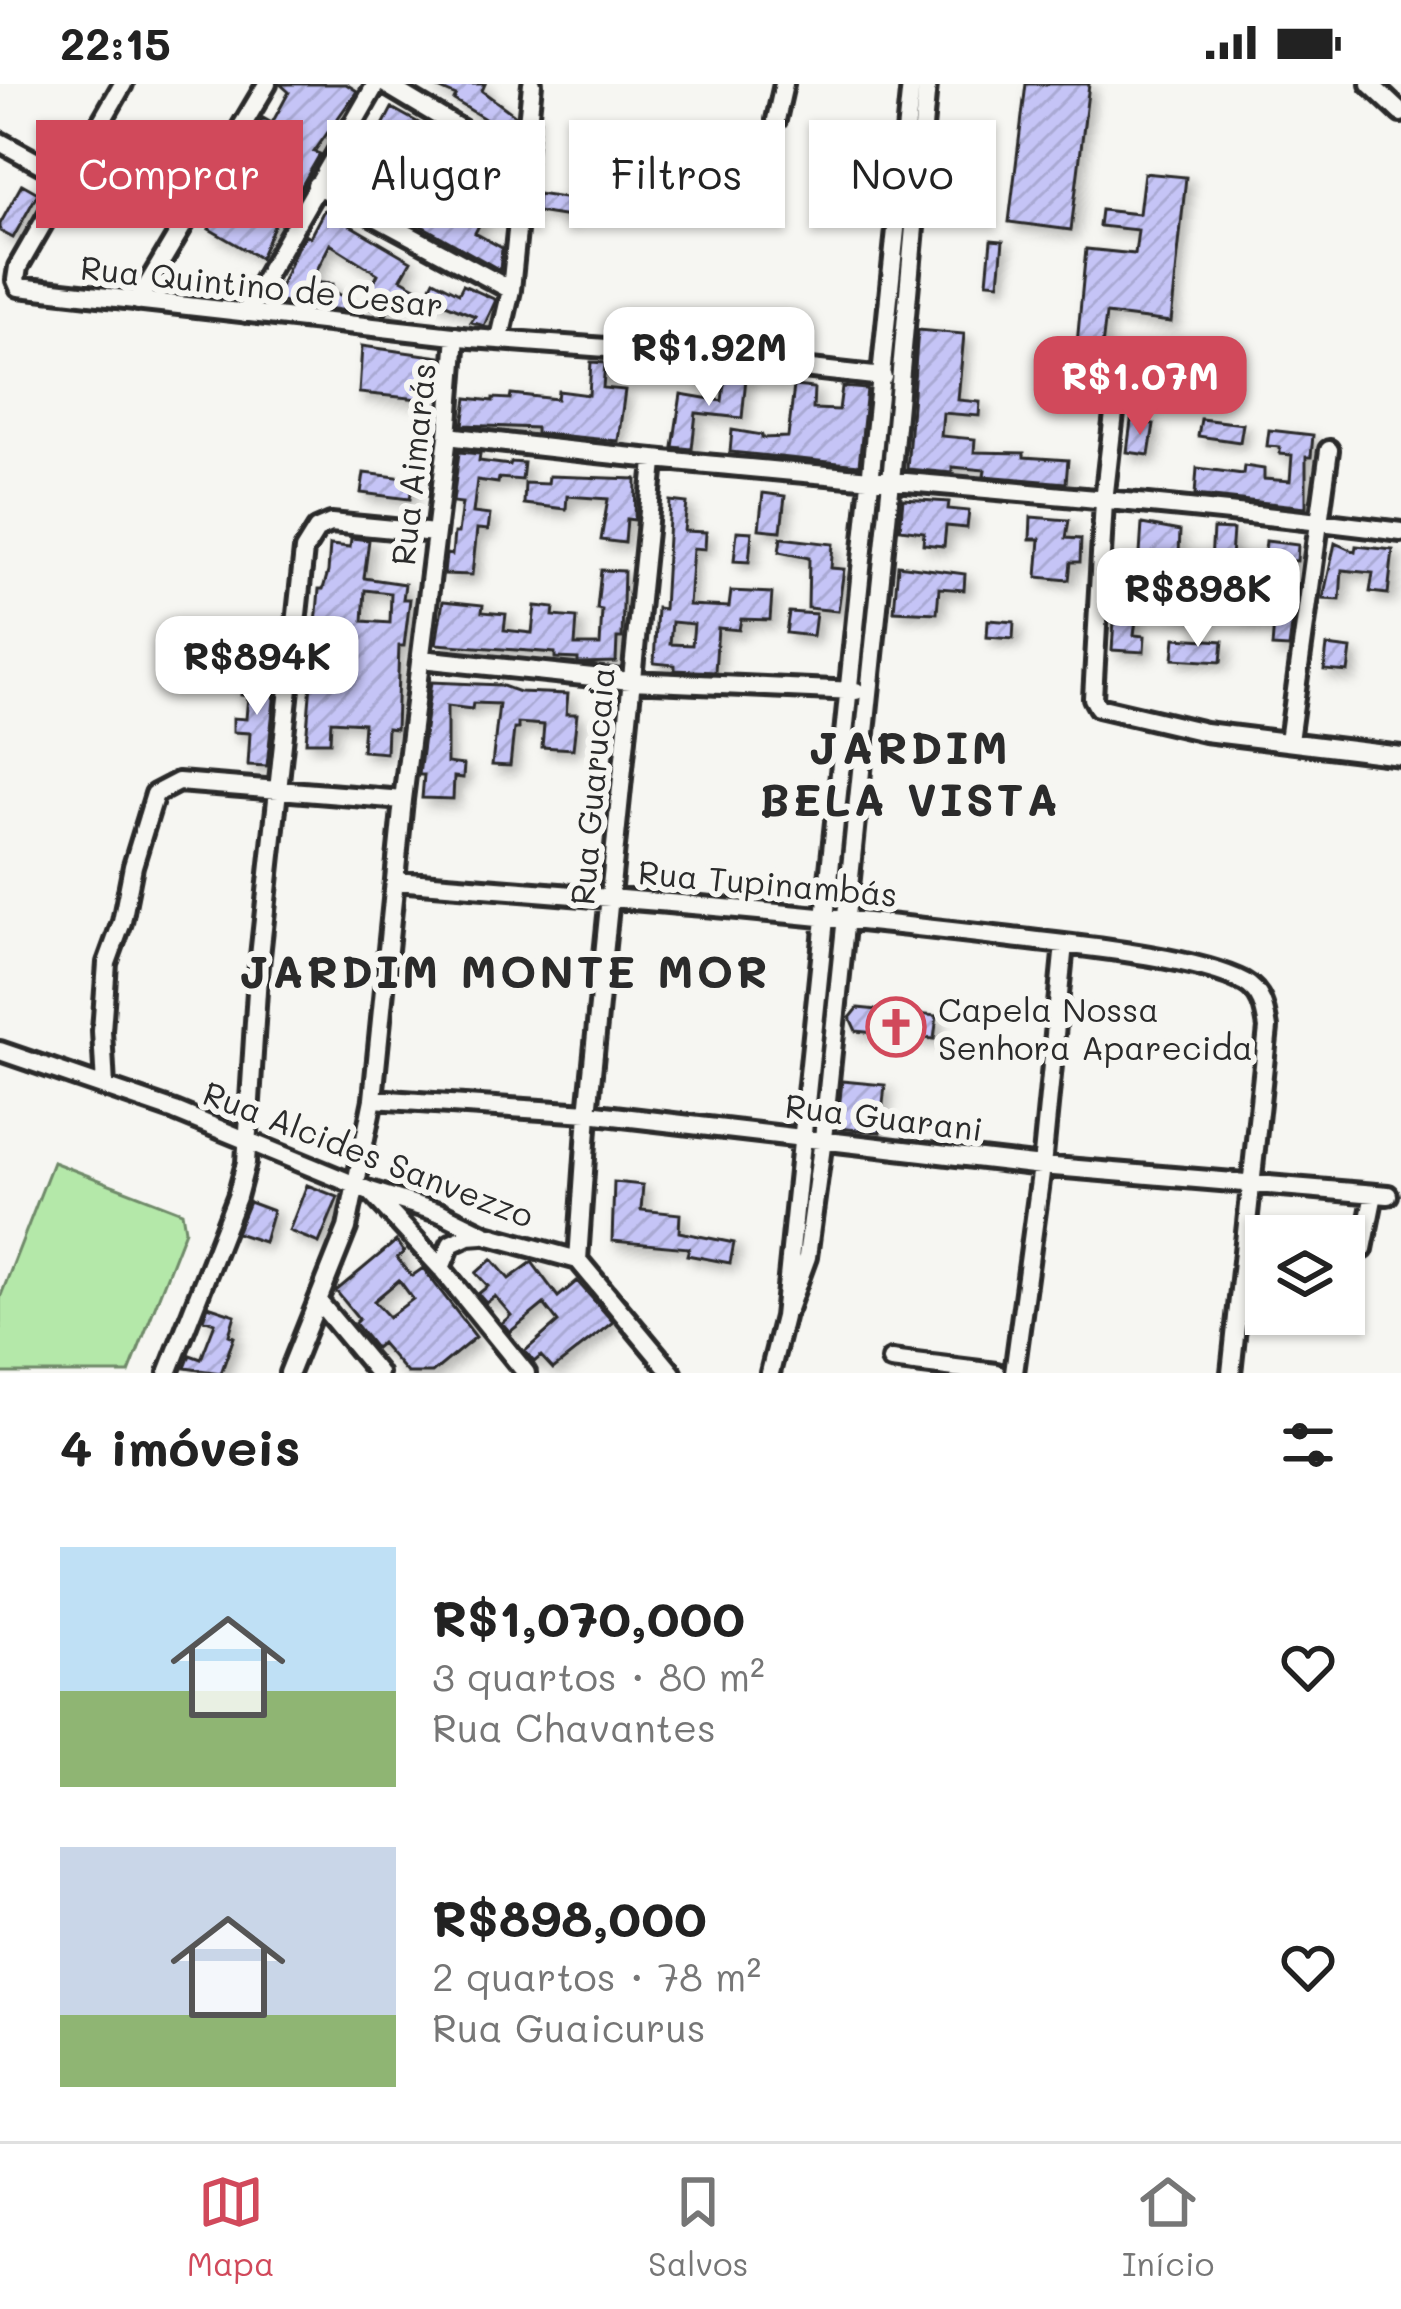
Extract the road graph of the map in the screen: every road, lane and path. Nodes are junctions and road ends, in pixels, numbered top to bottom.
1 (123, 84) edge
2 (267, 84) edge
3 (381, 84) edge
4 (532, 84) edge
5 (784, 84) edge
6 (911, 84) edge
7 (928, 84) edge
8 (1370, 84) edge
9 (1401, 113) edge
10 (102, 120) edge
11 (443, 120) edge
12 (529, 120) edge
13 (776, 120) dead end
14 (0, 142) edge
15 (36, 162) edge
16 (316, 185) junction
17 (41, 228) edge
18 (518, 228) edge
19 (900, 271) junction
20 (511, 290) junction
21 (138, 301) junction
22 (245, 313) junction
23 (456, 336) junction
24 (500, 338) junction
25 (883, 377) junction
26 (1114, 413) dead end
27 (448, 436) junction
28 (1329, 450) dead end
29 (653, 462) junction
30 (882, 480) junction
31 (1104, 501) junction
32 (1319, 522) junction
33 (1401, 532) edge
34 (435, 533) junction
35 (421, 659) junction
36 (631, 681) junction
37 (869, 690) junction
38 (849, 691) junction
39 (1289, 740) junction
40 (1401, 756) edge
41 (276, 790) junction
42 (403, 800) junction
43 (395, 881) junction
44 (610, 898) junction
45 (825, 916) junction
46 (846, 918) junction
47 (1064, 944) junction
48 (0, 1052) edge
49 (105, 1087) junction
50 (374, 1099) junction
51 (588, 1113) junction
52 (802, 1136) junction
53 (823, 1138) junction
54 (246, 1142) junction
55 (1042, 1166) junction
56 (1253, 1181) junction
57 (364, 1187) junction
58 (486, 1235) junction
59 (1365, 1246) edge
60 (578, 1260) junction
61 (441, 1268) junction
62 (318, 1301) junction
63 (784, 1317) junction
64 (891, 1360) dead end
65 (168, 1373) edge
66 (289, 1373) edge
67 (378, 1373) edge
68 (526, 1373) edge
69 (672, 1373) edge
70 (770, 1373) edge
71 (996, 1373) edge
72 (1014, 1373) edge
73 (1231, 1373) edge

1 - 10 street
2 - 21 street
3 - 11 street
3 - 16 street
4 - 12 street
5 - 13 street
6 - 19 street
7 - 19 street
8 - 9 street
14 - 15 street
16 - 20 street
16 - 22 street
17 - 21 street, Rua Quintino de Cesar
18 - 20 street
19 - 25 street
19 - 30 street
20 - 24 street
21 - 22 street, Rua Quintino de Cesar
22 - 23 street, Rua Quintino de Cesar
23 - 24 street, Rua Quintino de Cesar
23 - 27 street, Rua Aimarás
24 - 25 street, Rua Quintino de Cesar
25 - 30 street
26 - 31 street
27 - 29 street
27 - 34 street, Rua Aimarás
28 - 32 street
29 - 30 street
29 - 36 street, Rua Guarucaia
30 - 31 street
30 - 37 street
30 - 38 street
31 - 32 street
31 - 39 street
32 - 33 street
32 - 39 street
34 - 35 street, Rua Aimarás
34 - 41 street
35 - 36 street
35 - 42 street, Rua Aimarás
36 - 38 street
36 - 44 street, Rua Guarucaia
37 - 38 street
37 - 46 street
38 - 45 street
39 - 40 street
41 - 42 street
41 - 49 street
41 - 54 street
42 - 43 street, Rua Aimarás
43 - 44 street, Rua Tupinambás
43 - 50 street, Rua Aimarás
44 - 45 street, Rua Tupinambás
44 - 51 street, Rua Guarucaia
45 - 46 street, Rua Tupinambás
45 - 52 street
46 - 47 street, Rua Tupinambás
46 - 53 street
47 - 55 street
47 - 56 street, Rua Tupinambás
48 - 49 street, Rua Alcides Sanvezzo
49 - 54 street, Rua Alcides Sanvezzo
50 - 51 street, Rua Guarani
50 - 57 street, Rua Aimarás
51 - 52 street, Rua Guarani
51 - 60 street, Rua Guarucaia
52 - 53 street, Rua Guarani
52 - 63 street
53 - 55 street, Rua Guarani
53 - 63 street
54 - 57 street, Rua Alcides Sanvezzo
54 - 65 street
55 - 56 street, Rua Guarani
55 - 72 street
56 - 59 street, Rua Guarani
56 - 73 street, Rua Tupinambás
57 - 58 street, Rua Alcides Sanvezzo
57 - 61 street
57 - 62 street, Rua Aimarás
58 - 60 street, Rua Alcides Sanvezzo
58 - 61 street
60 - 69 street
61 - 68 street
62 - 66 street, Rua Aimarás
62 - 67 street
63 - 70 street
64 - 71 street

